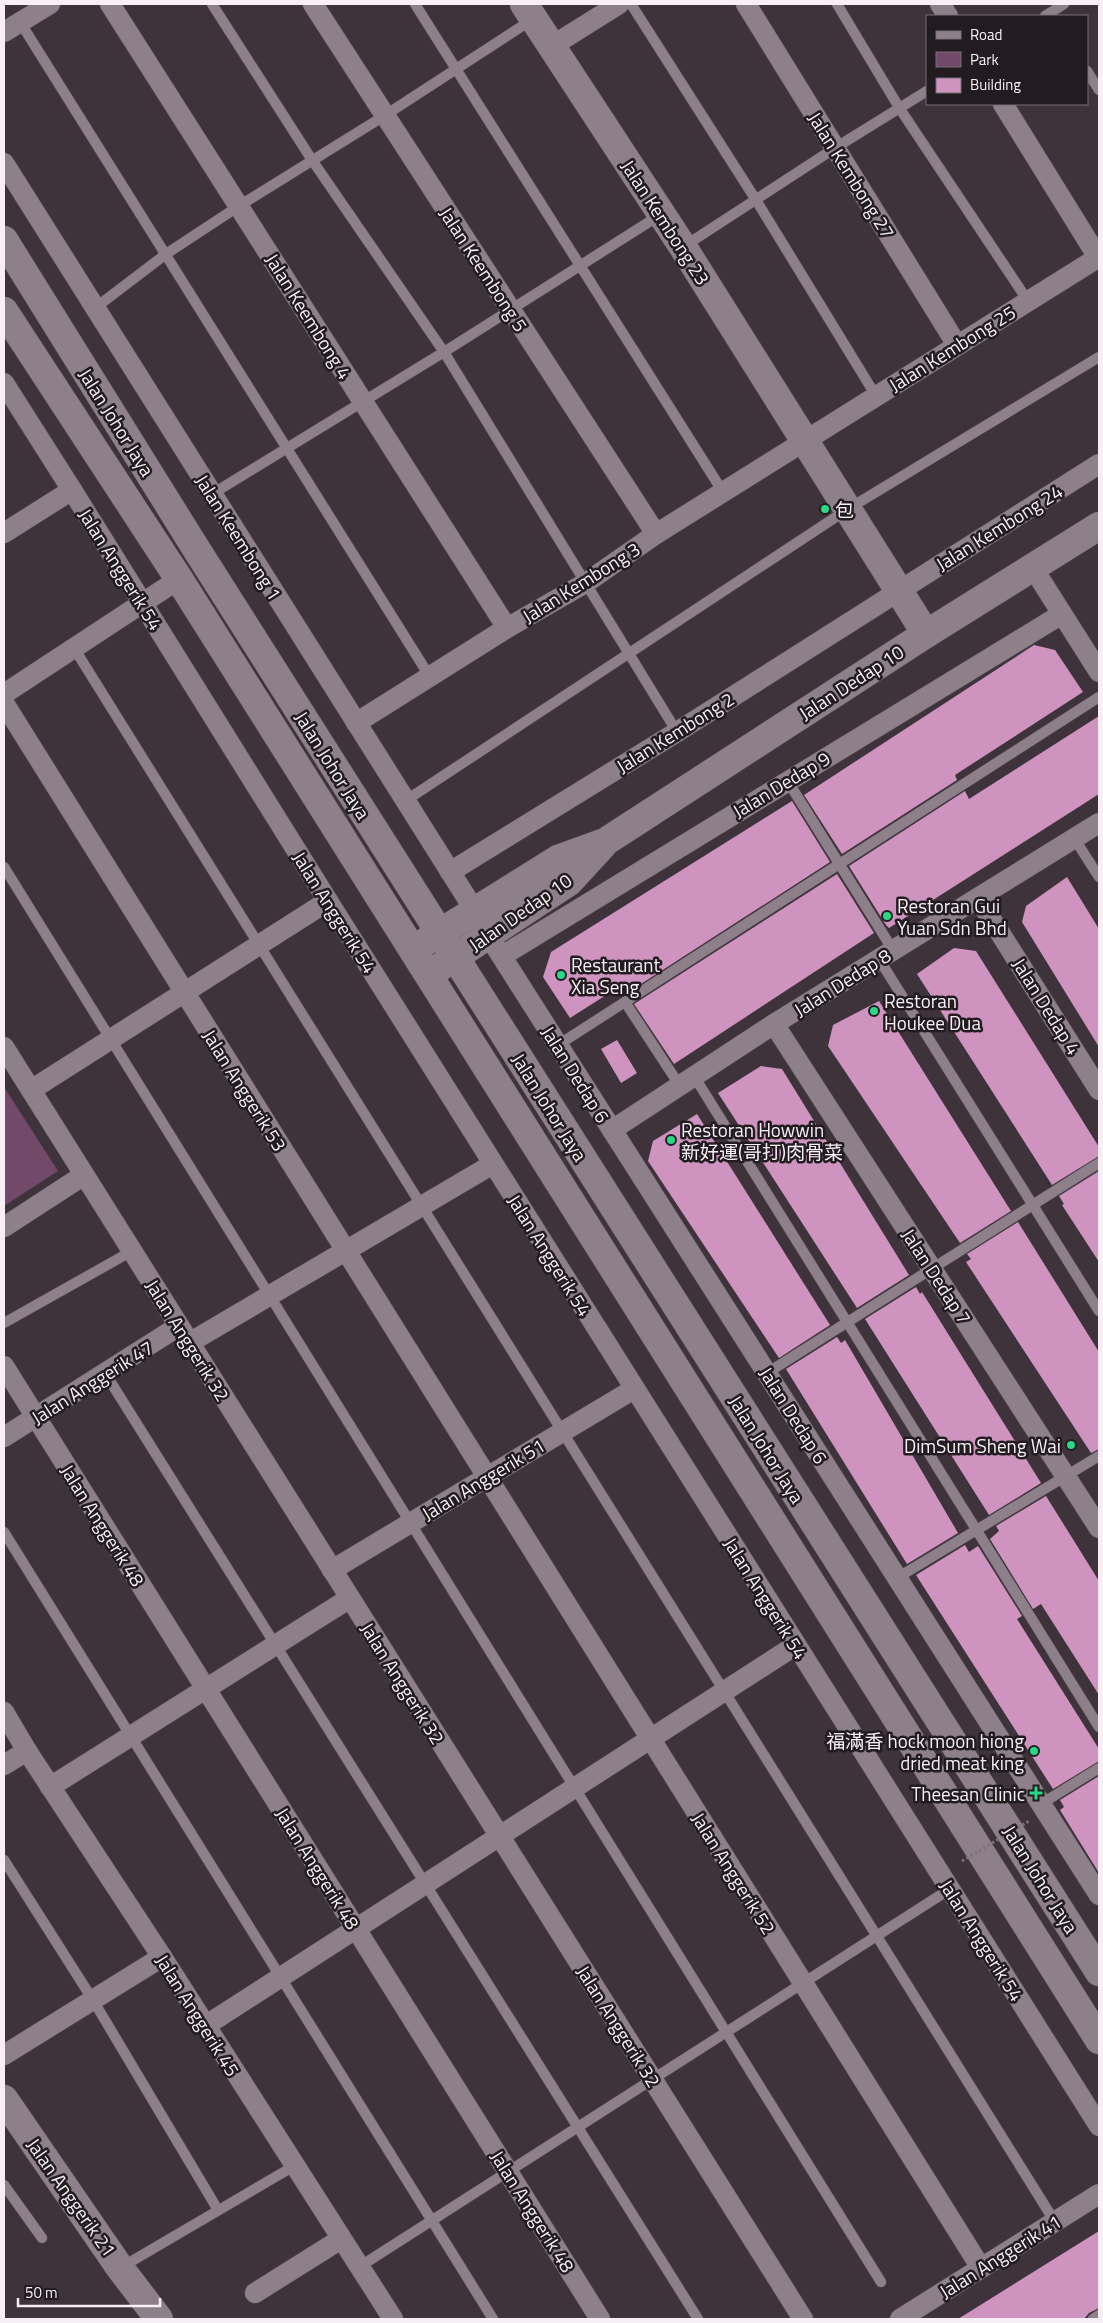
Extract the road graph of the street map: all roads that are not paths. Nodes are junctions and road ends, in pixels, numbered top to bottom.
1 (50, 4) edge
2 (110, 4) edge
3 (212, 4) edge
4 (313, 4) edge
5 (415, 4) edge
6 (619, 4) edge
7 (631, 4) edge
8 (746, 4) edge
9 (837, 4) edge
10 (940, 4) edge
11 (1043, 4) edge
12 (1064, 4) edge
13 (529, 11) edge
14 (947, 15) edge
15 (1048, 15) edge
16 (12, 27) edge
17 (552, 46) junction
18 (456, 69) junction
19 (1088, 73) edge
20 (1099, 90) edge
21 (926, 92) edge
22 (1004, 105) edge
23 (900, 109) junction
24 (384, 116) junction
25 (835, 148) junction
26 (312, 160) junction
27 (4, 163) edge
28 (756, 200) junction
29 (239, 206) junction
30 (661, 214) junction
31 (4, 240) edge
32 (683, 247) junction
33 (166, 254) junction
34 (1099, 258) edge
35 (579, 265) junction
36 (1028, 301) junction
37 (95, 308) junction
38 (510, 309) junction
39 (4, 311) edge
40 (957, 345) junction
41 (444, 352) junction
42 (1099, 356) edge
43 (4, 384) edge
44 (876, 396) junction
45 (362, 400) junction
46 (805, 440) junction
47 (288, 447) junction
48 (1099, 464) edge
49 (72, 490) junction
50 (723, 492) junction
51 (212, 494) junction
52 (848, 509) junction
53 (1099, 526) edge
54 (4, 533) edge
55 (656, 534) junction
56 (1033, 568) junction
57 (180, 579) junction
58 (587, 582) junction
59 (899, 590) junction
60 (142, 603) junction
61 (1062, 614) junction
62 (507, 628) junction
63 (926, 634) junction
64 (74, 648) junction
65 (630, 653) junction
66 (1099, 672) edge
67 (430, 677) junction
68 (4, 694) edge
69 (1099, 697) edge
70 (4, 703) edge
71 (356, 723) junction
72 (677, 732) junction
73 (787, 780) junction
74 (405, 801) junction
75 (1099, 822) edge
76 (1074, 838) junction
77 (605, 842) junction
78 (840, 864) junction
79 (4, 867) edge
80 (450, 872) junction
81 (1099, 878) edge
82 (978, 898) junction
83 (328, 902) junction
84 (475, 911) junction
85 (440, 933) junction
86 (259, 945) junction
87 (495, 946) junction
88 (413, 949) junction
89 (886, 955) junction
90 (455, 957) junction
91 (428, 974) junction
92 (184, 992) junction
93 (625, 1002) junction
94 (774, 1024) junction
95 (111, 1039) junction
96 (558, 1045) junction
97 (4, 1047) edge
98 (687, 1081) junction
99 (31, 1090) junction
100 (1099, 1090) edge
101 (612, 1130) junction
102 (493, 1164) junction
103 (1099, 1164) edge
104 (84, 1175) junction
105 (1033, 1205) junction
106 (422, 1206) junction
107 (4, 1228) edge
108 (132, 1251) junction
109 (346, 1251) junction
110 (932, 1269) junction
111 (270, 1295) junction
112 (1099, 1311) edge
113 (4, 1323) edge
114 (847, 1323) junction
115 (184, 1334) junction
116 (4, 1366) edge
117 (105, 1373) junction
118 (767, 1373) junction
119 (634, 1388) junction
120 (36, 1417) junction
121 (562, 1432) junction
122 (4, 1437) edge
123 (1099, 1456) edge
124 (1066, 1476) junction
125 (487, 1477) junction
126 (411, 1523) junction
127 (1099, 1528) edge
128 (976, 1530) junction
129 (4, 1532) edge
130 (332, 1570) junction
131 (897, 1578) junction
132 (350, 1598) junction
133 (275, 1645) junction
134 (796, 1645) junction
135 (206, 1689) junction
136 (724, 1692) junction
137 (4, 1712) edge
138 (1099, 1728) edge
139 (131, 1736) junction
140 (650, 1739) junction
141 (26, 1751) junction
142 (4, 1765) edge
143 (1099, 1768) edge
144 (50, 1787) junction
145 (575, 1788) junction
146 (1041, 1804) junction
147 (500, 1837) junction
148 (4, 1860) edge
149 (425, 1885) junction
150 (950, 1889) junction
151 (1099, 1895) edge
152 (356, 1929) junction
153 (877, 1936) junction
154 (162, 1957) junction
155 (1099, 1972) edge
156 (281, 1978) junction
157 (803, 1983) junction
158 (93, 2000) junction
159 (205, 2026) junction
160 (726, 2032) junction
161 (1099, 2040) edge
162 (4, 2054) edge
163 (652, 2079) junction
164 (4, 2099) edge
165 (1099, 2126) edge
166 (578, 2127) junction
167 (294, 2166) junction
168 (508, 2172) junction
169 (4, 2185) edge
170 (1099, 2194) edge
171 (218, 2210) junction
172 (432, 2220) junction
173 (1055, 2222) junction
174 (42, 2238) dead end
175 (341, 2239) junction
176 (359, 2267) junction
177 (120, 2268) junction
178 (981, 2268) junction
179 (881, 2282) dead end
180 (255, 2292) dead end
181 (1099, 2315) edge
182 (386, 2317) edge
183 (159, 2319) edge
184 (493, 2319) edge
185 (600, 2319) edge
186 (698, 2319) edge
187 (803, 2319) edge
188 (900, 2319) edge
189 (1093, 2319) edge

1 - 16 street
2 - 29 street, Jalan Keembong 4
3 - 26 lane
4 - 24 street, Jalan Keembong 5
5 - 18 lane
6 - 17 street
7 - 28 lane
8 - 25 street, Jalan Kembong 27
9 - 23 lane
10 - 14 street
11 - 15 lane
12 - 15 lane
13 - 17 main road, Jalan Kembong 23
13 - 18 lane
16 - 33 lane
17 - 30 main road, Jalan Kembong 23
18 - 24 lane
18 - 35 lane
19 - 20 lane
21 - 23 lane
22 - 34 street
23 - 25 lane
23 - 36 lane
24 - 26 lane
24 - 38 street, Jalan Keembong 5
25 - 28 lane
25 - 40 street, Jalan Kembong 27
26 - 29 lane
26 - 41 lane
27 - 37 street, Jalan Keembong 1
28 - 32 lane
28 - 44 lane
29 - 33 lane
29 - 45 street, Jalan Keembong 4
30 - 32 main road, Jalan Kembong 23
30 - 35 lane
31 - 85 main road, Jalan Johor Jaya
32 - 46 main road, Jalan Kembong 23
33 - 37 lane
33 - 47 lane
34 - 36 street, Jalan Kembong 25
35 - 38 lane
35 - 50 lane
36 - 40 street, Jalan Kembong 25
37 - 51 street, Jalan Keembong 1
38 - 41 lane
38 - 55 street, Jalan Keembong 5
39 - 57 main road, Jalan Johor Jaya
40 - 44 street, Jalan Kembong 25
41 - 45 lane
41 - 58 lane
42 - 52 lane
43 - 49 street, Jalan Anggerik 54
44 - 46 street, Jalan Kembong 25
45 - 47 lane
45 - 62 street, Jalan Keembong 4
46 - 50 street, Jalan Kembong 3
46 - 52 main road, Jalan Kembong 23
47 - 51 lane
47 - 67 lane
48 - 59 street, Jalan Kembong 24
49 - 54 street
49 - 60 street, Jalan Anggerik 54
50 - 55 street, Jalan Kembong 3
51 - 71 street, Jalan Keembong 1
52 - 59 main road, Jalan Kembong 23
52 - 65 lane
53 - 56 main road, Jalan Dedap 10
55 - 58 street, Jalan Kembong 3
56 - 61 street
56 - 63 main road, Jalan Dedap 10
57 - 60 street
57 - 88 main road, Jalan Johor Jaya
58 - 62 street, Jalan Kembong 3
58 - 65 lane
59 - 63 main road, Jalan Kembong 23
59 - 72 street, Jalan Kembong 2
60 - 64 street
60 - 83 street, Jalan Anggerik 54
61 - 66 street
61 - 73 street, Jalan Dedap 9
62 - 67 street, Jalan Kembong 3
63 - 77 main road, Jalan Dedap 10
64 - 68 street
64 - 86 lane
65 - 72 lane
65 - 74 lane
67 - 71 street, Jalan Kembong 3
69 - 78 lane
70 - 92 street, Jalan Anggerik 53
71 - 74 street, Jalan Keembong 1
72 - 80 street, Jalan Kembong 2
73 - 78 lane
73 - 87 street, Jalan Dedap 9
74 - 80 street, Jalan Keembong 1
75 - 76 street, Jalan Dedap 8
76 - 81 lane
76 - 82 street, Jalan Dedap 8
77 - 84 main road, Jalan Dedap 10
77 - 87 main road, Jalan Dedap 10
78 - 89 lane
78 - 93 lane
79 - 95 lane
80 - 84 street, Jalan Keembong 1
82 - 89 street, Jalan Dedap 8
82 - 100 street, Jalan Dedap 4
83 - 86 street
83 - 102 street, Jalan Anggerik 54
84 - 85 main road, Jalan Dedap 10
85 - 88 main road, Jalan Dedap 10
85 - 90 main road, Jalan Johor Jaya
86 - 92 street
86 - 106 lane
87 - 90 main road, Jalan Dedap 10
87 - 96 street, Jalan Dedap 6
88 - 91 main road, Jalan Johor Jaya
89 - 94 street, Jalan Dedap 8
89 - 105 lane
90 - 91 main road, Jalan Dedap 10
90 - 155 main road, Jalan Johor Jaya
91 - 161 main road, Jalan Johor Jaya
92 - 95 street
92 - 109 street, Jalan Anggerik 53
93 - 96 lane
93 - 98 lane
94 - 98 street, Jalan Dedap 8
94 - 110 street, Jalan Dedap 7
95 - 99 street
95 - 111 lane
96 - 101 street, Jalan Dedap 6
97 - 99 street, Jalan Anggerik 32
98 - 101 street, Jalan Dedap 8
98 - 114 lane
99 - 104 street, Jalan Anggerik 32
101 - 118 street, Jalan Dedap 6
102 - 106 street, Jalan Anggerik 47
102 - 119 street, Jalan Anggerik 54
103 - 105 lane
104 - 107 street
104 - 108 street, Jalan Anggerik 32
105 - 110 lane
105 - 112 lane
106 - 109 street, Jalan Anggerik 47
106 - 121 lane
108 - 113 lane
108 - 115 street, Jalan Anggerik 32
109 - 111 street, Jalan Anggerik 47
109 - 125 street, Jalan Anggerik 53
110 - 114 lane
110 - 124 street, Jalan Dedap 7
111 - 115 street, Jalan Anggerik 47
111 - 126 lane
114 - 118 lane
114 - 128 lane
115 - 117 street, Jalan Anggerik 47
115 - 130 street, Jalan Anggerik 32
116 - 120 street, Jalan Anggerik 48
117 - 120 street, Jalan Anggerik 47
117 - 133 lane
118 - 131 street, Jalan Dedap 6
119 - 121 street, Jalan Anggerik 51
119 - 134 street, Jalan Anggerik 54
120 - 122 street, Jalan Anggerik 47
120 - 135 street, Jalan Anggerik 48
121 - 125 street, Jalan Anggerik 51
121 - 136 lane
123 - 124 lane
124 - 127 street, Jalan Dedap 7
124 - 128 lane
125 - 126 street, Jalan Anggerik 51
125 - 140 street, Jalan Anggerik 52
126 - 130 street, Jalan Anggerik 51
126 - 145 lane
128 - 131 lane
128 - 138 lane
129 - 139 lane
130 - 132 street, Jalan Anggerik 32
131 - 146 street, Jalan Dedap 6
132 - 133 street
132 - 147 street, Jalan Anggerik 32
133 - 135 street
133 - 149 lane
134 - 136 street
134 - 150 street, Jalan Anggerik 54
135 - 139 street
135 - 152 street, Jalan Anggerik 48
136 - 140 street
136 - 153 lane
137 - 141 street, Jalan Anggerik 45
139 - 144 street
139 - 156 lane
140 - 145 street
140 - 157 street, Jalan Anggerik 52
141 - 142 street
141 - 144 street, Jalan Anggerik 45
143 - 146 lane
144 - 154 street, Jalan Anggerik 45
145 - 147 street
145 - 160 lane
146 - 151 street, Jalan Dedap 6
147 - 149 street
147 - 163 street, Jalan Anggerik 32
148 - 158 lane
149 - 152 street
149 - 166 lane
150 - 153 lane
150 - 165 street, Jalan Anggerik 54
152 - 156 street
152 - 168 street, Jalan Anggerik 48
153 - 157 lane
153 - 173 lane
154 - 158 street
154 - 159 street, Jalan Anggerik 45
156 - 159 street
156 - 172 lane
157 - 160 lane
157 - 178 street, Jalan Anggerik 52
158 - 162 street
158 - 171 lane
159 - 167 street, Jalan Anggerik 45
160 - 163 lane
160 - 179 lane
163 - 166 lane
163 - 187 street, Jalan Anggerik 32
164 - 177 main road, Jalan Anggerik 21
166 - 168 lane
166 - 186 lane
167 - 171 lane
167 - 175 street, Jalan Anggerik 45
168 - 172 lane
168 - 185 street, Jalan Anggerik 48
169 - 174 lane
170 - 173 street, Jalan Anggerik 41
171 - 177 lane
172 - 176 lane
172 - 184 lane
173 - 178 street, Jalan Anggerik 41
175 - 176 street, Jalan Anggerik 45
175 - 180 street
176 - 182 street, Jalan Anggerik 45
177 - 183 main road, Jalan Anggerik 21
178 - 188 street, Jalan Anggerik 41
181 - 189 lane

